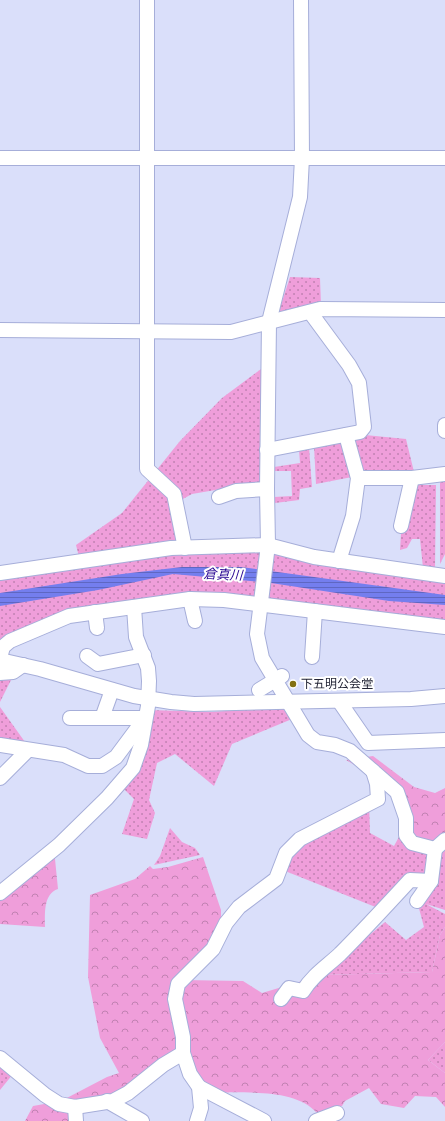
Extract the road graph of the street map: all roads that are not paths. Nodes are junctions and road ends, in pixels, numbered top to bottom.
1 (147, 0) edge
2 (301, 0) edge
3 (0, 158) edge
4 (148, 158) junction
5 (302, 158) junction
6 (445, 158) edge
7 (445, 310) edge
8 (310, 312) junction
9 (269, 322) junction
10 (0, 330) edge
11 (148, 331) junction
12 (445, 425) edge
13 (445, 431) edge
14 (346, 435) junction
15 (267, 450) junction
16 (445, 474) edge
17 (358, 478) junction
18 (412, 478) junction
19 (267, 489) junction
20 (219, 497) dead end
21 (401, 526) dead end
22 (268, 545) junction
23 (185, 548) junction
24 (339, 561) junction
25 (0, 573) edge
26 (445, 576) edge
27 (190, 599) junction
28 (260, 602) junction
29 (134, 607) junction
30 (315, 611) junction
31 (96, 612) junction
32 (195, 621) dead end
33 (445, 627) edge
34 (98, 628) dead end
35 (144, 655) junction
36 (312, 657) dead end
37 (0, 659) edge
38 (23, 665) junction
39 (0, 673) edge
40 (279, 678) junction
41 (92, 684) junction
42 (112, 690) junction
43 (259, 690) dead end
44 (445, 696) edge
45 (149, 699) junction
46 (339, 701) junction
47 (289, 702) junction
48 (70, 718) dead end
49 (102, 718) junction
50 (145, 718) junction
51 (445, 740) edge
52 (0, 745) edge
53 (28, 750) junction
54 (373, 771) junction
55 (0, 778) edge
56 (388, 785) junction
57 (393, 801) dead end
58 (440, 845) edge
59 (431, 880) junction
60 (0, 893) edge
61 (417, 901) dead end
62 (281, 999) dead end
63 (183, 1053) junction
64 (0, 1058) edge
65 (199, 1087) junction
66 (107, 1102) junction
67 (337, 1113) dead end
68 (76, 1114) edge
69 (142, 1121) edge
70 (198, 1121) edge
71 (264, 1121) edge
72 (316, 1121) edge

1 - 4 street
2 - 5 street
3 - 4 street
4 - 5 street
4 - 11 street
5 - 6 street
5 - 9 street
7 - 8 street
8 - 9 street
8 - 14 street
9 - 11 street
9 - 15 street
10 - 11 street
11 - 23 street
12 - 13 street
14 - 15 street
14 - 17 street
15 - 19 street
16 - 18 street
17 - 18 street
17 - 24 street
18 - 21 street
19 - 20 street
19 - 22 street
22 - 23 street
22 - 24 street
22 - 28 street
23 - 25 street
24 - 26 street
27 - 28 street
27 - 29 street
27 - 32 street
28 - 30 street
28 - 40 street
29 - 31 street
29 - 35 street
30 - 33 street
30 - 36 street
31 - 34 street
31 - 37 street
35 - 41 street
35 - 45 street
37 - 38 street
38 - 39 street
38 - 41 street
40 - 43 street
40 - 47 street
41 - 42 street
42 - 45 street
42 - 49 street
44 - 46 street
45 - 47 street
45 - 50 street
46 - 47 street
46 - 51 street
47 - 54 street
48 - 49 street
49 - 50 street
50 - 53 street
50 - 60 street
52 - 53 street
53 - 55 street
54 - 56 street
54 - 63 street
56 - 57 street
56 - 58 street
58 - 59 street
59 - 61 street
59 - 62 street
63 - 65 street
63 - 66 street
64 - 68 street
65 - 70 street
65 - 71 street
66 - 68 street
66 - 69 street
67 - 72 street

